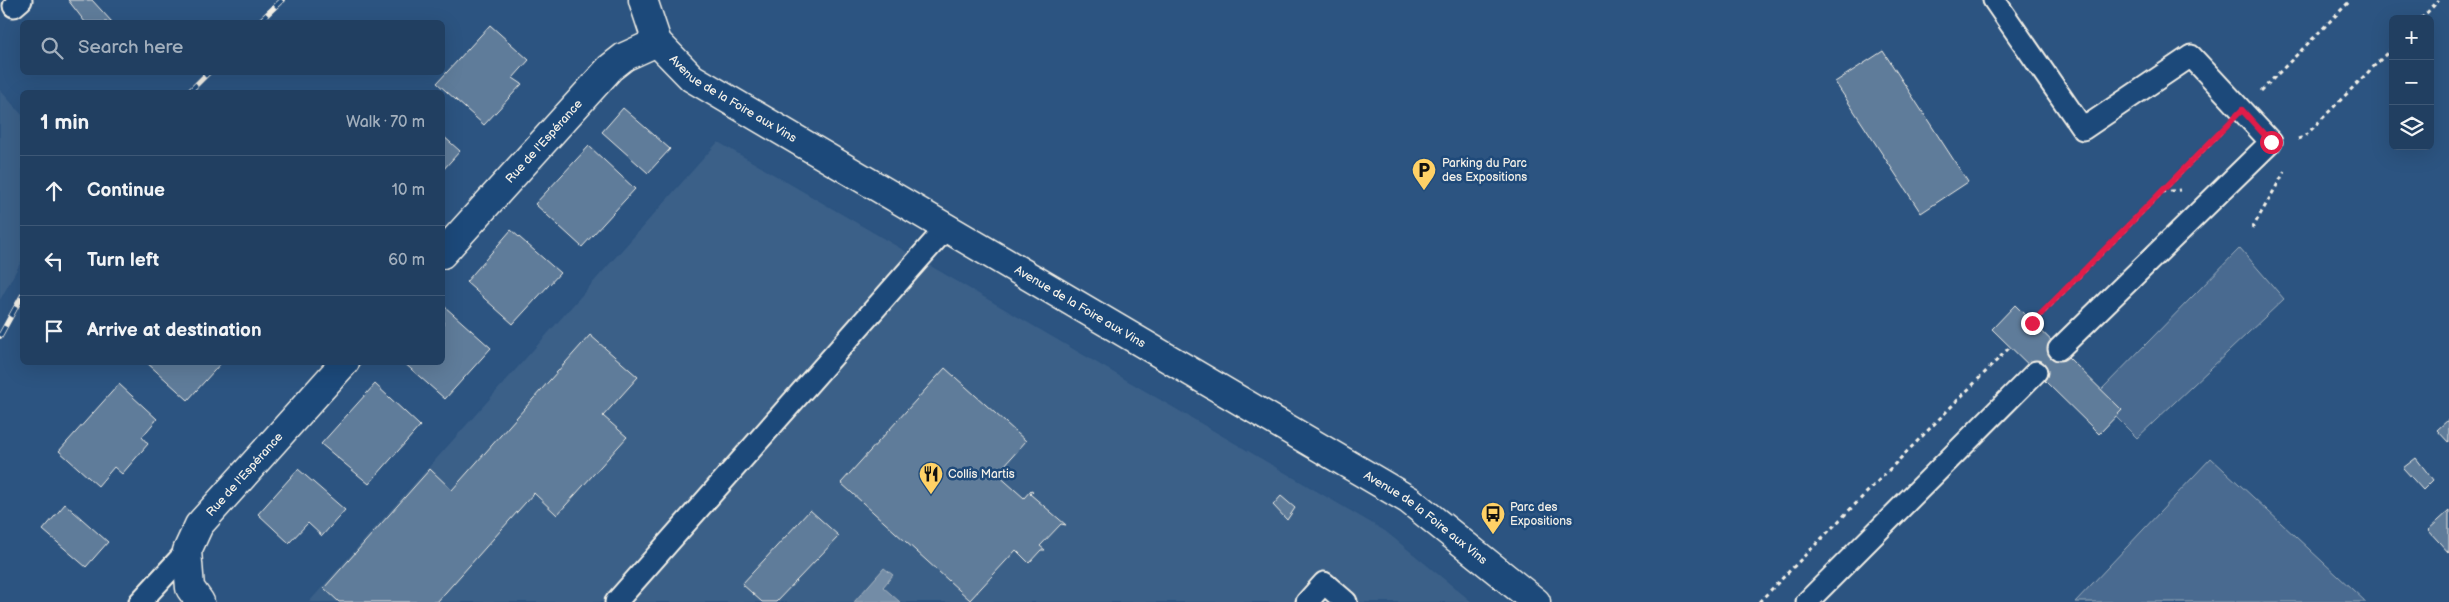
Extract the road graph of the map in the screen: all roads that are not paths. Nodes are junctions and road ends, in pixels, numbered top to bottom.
1 (642, 0) edge
2 (1994, 0) edge
3 (657, 42) junction
4 (947, 227) junction
5 (445, 251) edge
6 (2059, 349) dead end
7 (342, 365) edge
8 (2036, 372) dead end
9 (187, 551) junction
10 (140, 602) edge
11 (200, 602) edge
12 (616, 602) edge
13 (1307, 602) edge
14 (1346, 602) edge
15 (1536, 602) edge
16 (1807, 602) edge

1 - 3 street, Avenue de la Foire aux Vins
2 - 6 lane
3 - 4 street, Avenue de la Foire aux Vins
3 - 5 street, Rue de l'Espérance
4 - 12 lane
4 - 15 street, Avenue de la Foire aux Vins
7 - 9 street, Rue de l'Espérance
8 - 16 lane
9 - 10 lane
9 - 11 street, Rue de l'Espérance
13 - 14 lane

